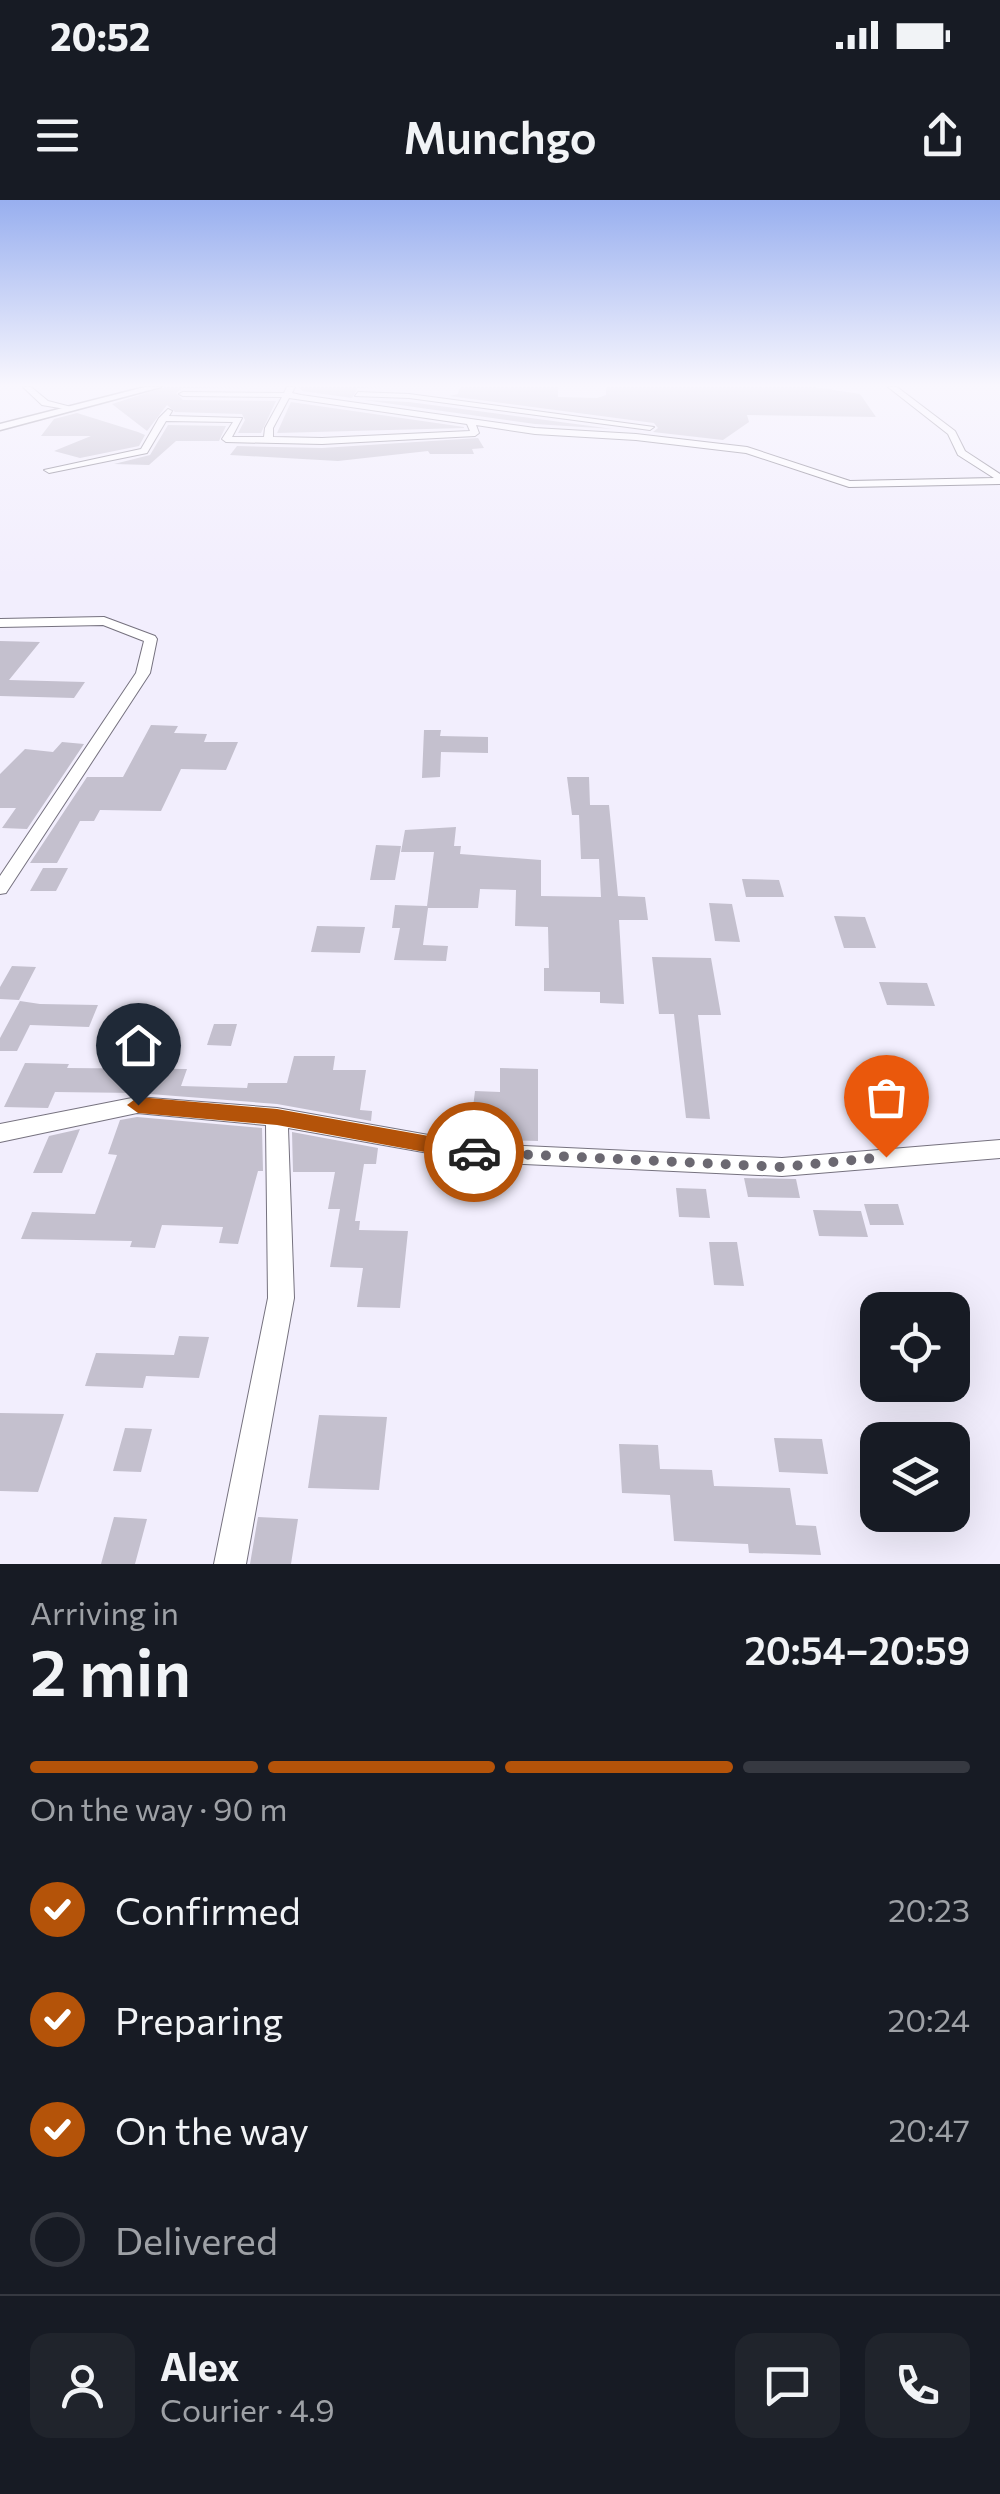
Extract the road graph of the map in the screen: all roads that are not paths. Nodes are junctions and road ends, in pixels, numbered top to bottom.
1 (141, 451) edge
2 (750, 451) edge
3 (960, 451) edge
4 (49, 470) dead end
5 (1000, 479) edge
6 (0, 623) edge
7 (0, 890) edge
8 (277, 1117) junction
9 (0, 1132) edge
10 (1000, 1149) edge
11 (230, 1564) edge

1 - 4 street
2 - 5 street
3 - 5 street
6 - 7 street
8 - 9 street
8 - 10 street
8 - 11 street

